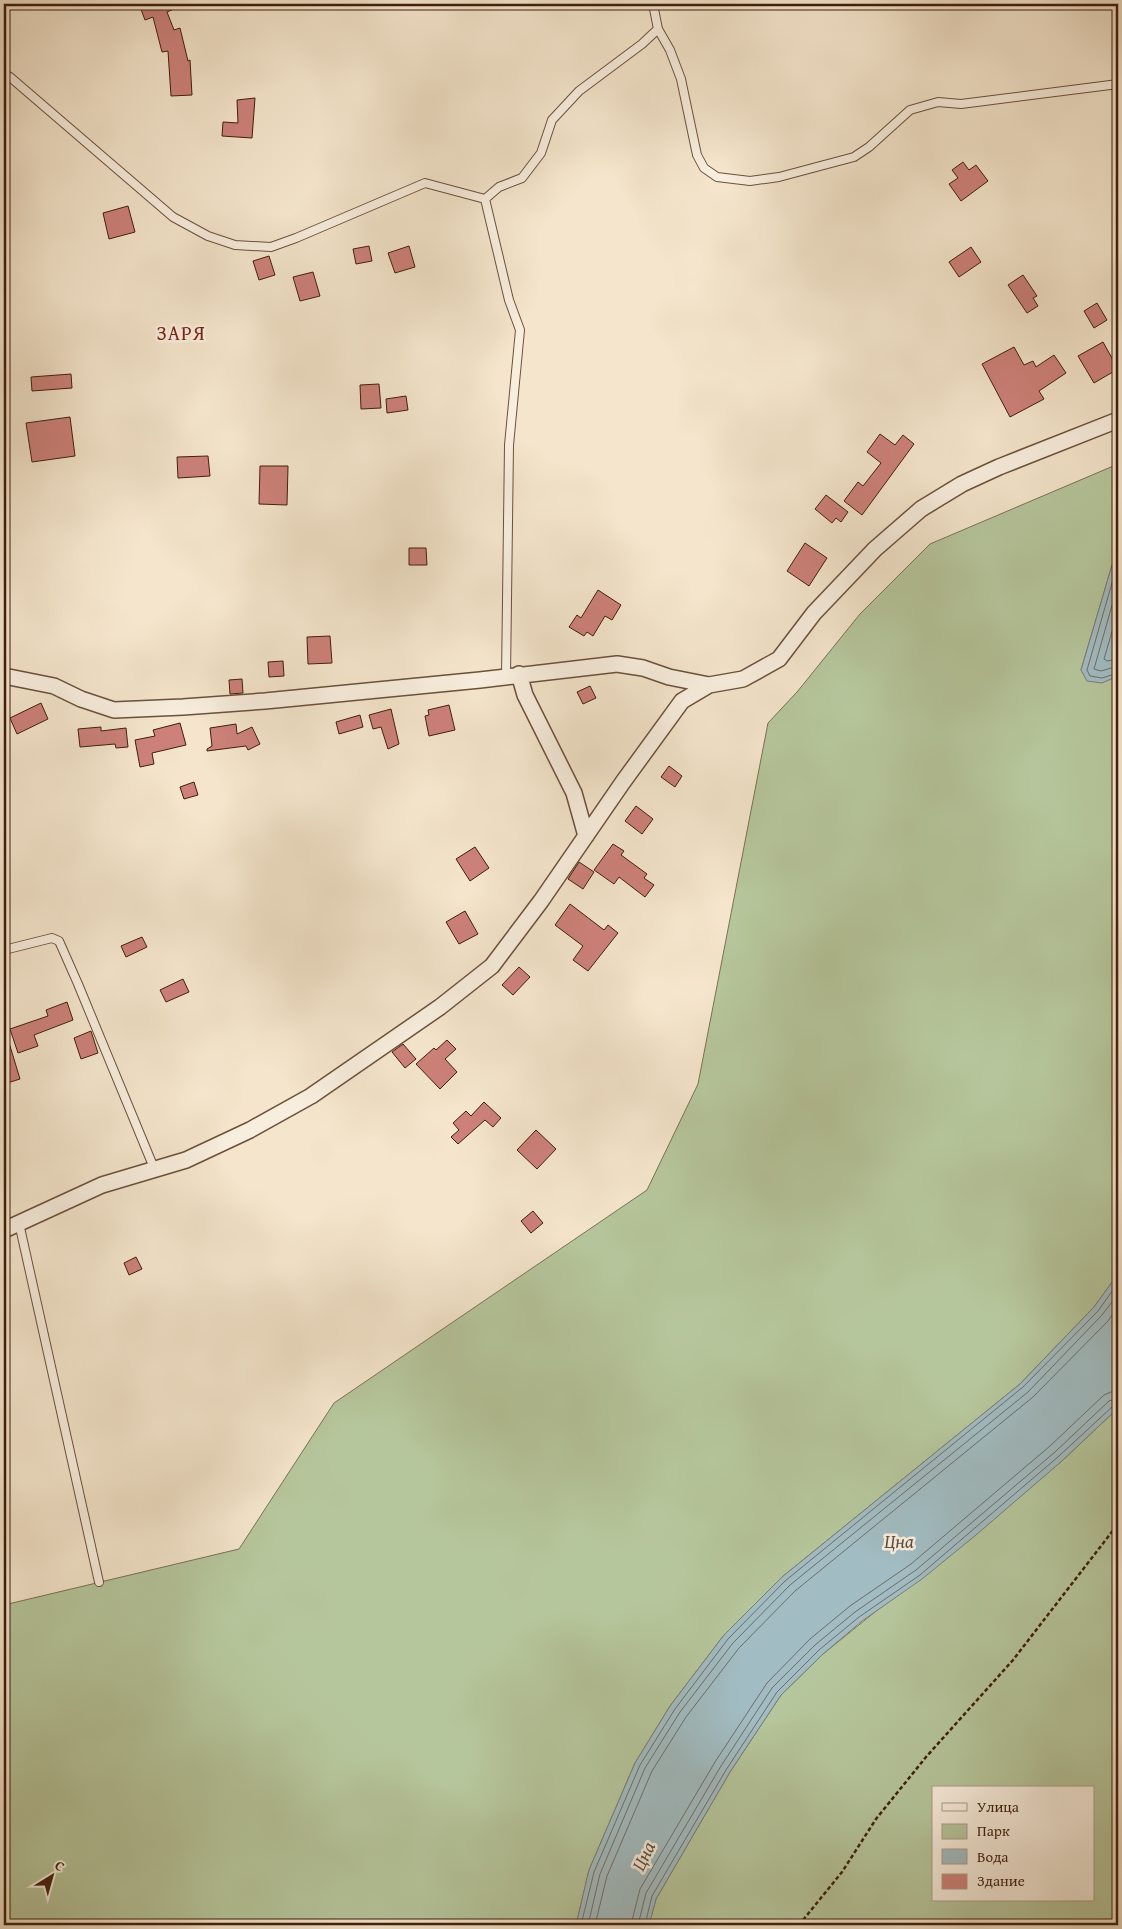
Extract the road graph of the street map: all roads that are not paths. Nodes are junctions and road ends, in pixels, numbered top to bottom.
1 (653, 4) edge
2 (658, 29) junction
3 (4, 74) edge
4 (1118, 84) edge
5 (484, 199) junction
6 (1118, 420) edge
7 (4, 676) edge
8 (513, 676) junction
9 (709, 685) junction
10 (586, 836) junction
11 (4, 950) edge
12 (154, 1168) junction
13 (19, 1223) junction
14 (4, 1230) edge
15 (99, 1582) dead end

1 - 2 lane
2 - 4 lane
2 - 5 lane
3 - 5 lane
5 - 8 lane
6 - 9 street
7 - 8 street
8 - 9 street
8 - 10 street
9 - 10 street
10 - 12 street
11 - 12 lane
12 - 13 street
13 - 14 street
13 - 15 lane

